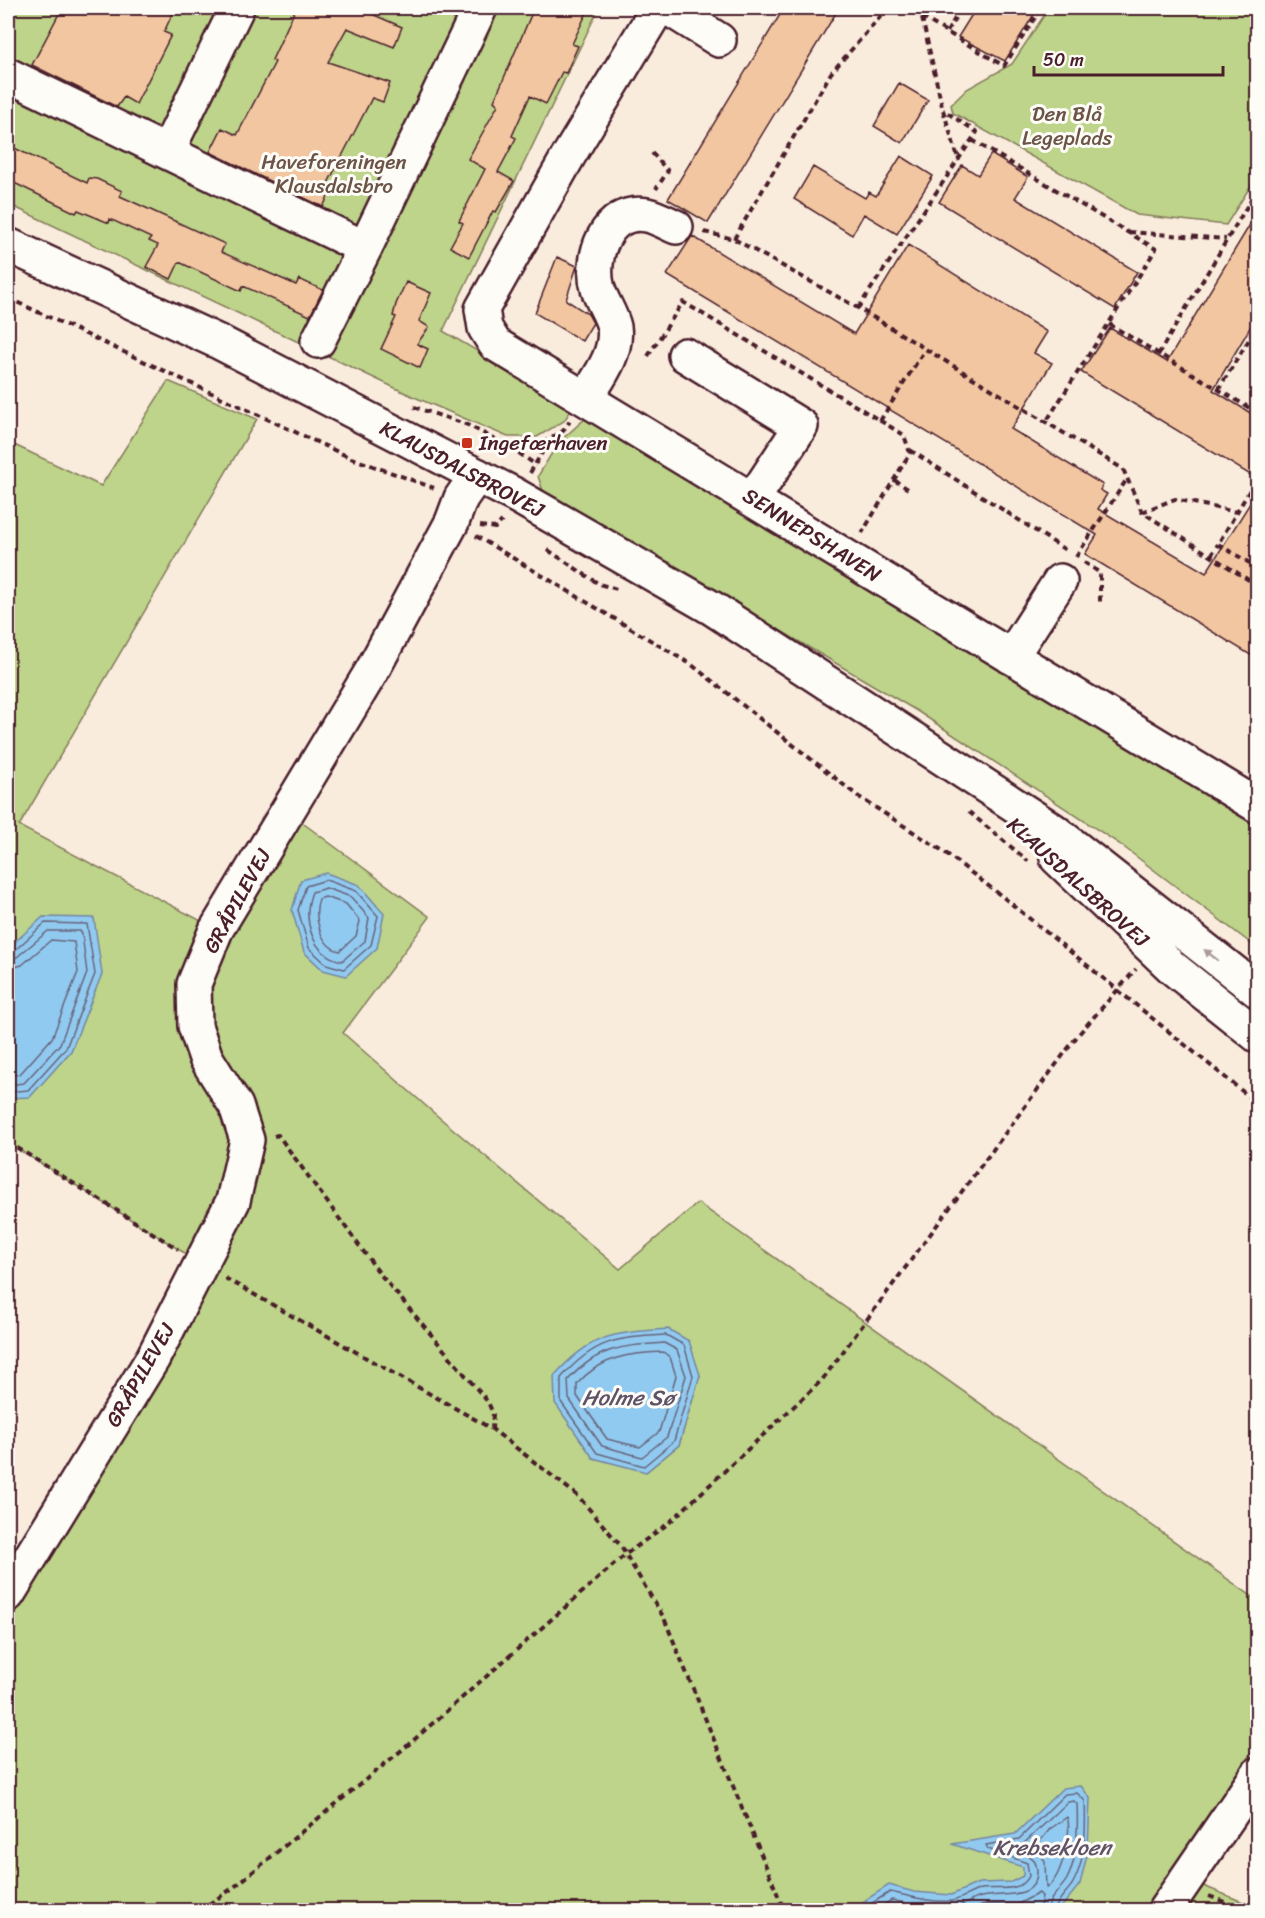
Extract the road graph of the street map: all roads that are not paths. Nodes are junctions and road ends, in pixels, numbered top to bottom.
1 (237, 8) edge
2 (480, 8) edge
3 (658, 8) edge
4 (668, 8) edge
5 (719, 40) dead end
6 (8, 75) edge
7 (167, 152) junction
8 (676, 227) road end
9 (8, 245) edge
10 (365, 248) junction
11 (318, 341) dead end
12 (685, 355) road end
13 (586, 398) junction
14 (463, 498) junction
15 (753, 499) junction
16 (1068, 569) road end
17 (1011, 657) junction
18 (897, 729) junction
19 (1257, 806) edge
20 (1257, 991) edge
21 (1257, 1036) edge
22 (8, 1594) edge
23 (1257, 1774) edge
24 (1174, 1898) edge

1 - 7 street
2 - 10 street
3 - 13 street
4 - 5 street
6 - 7 street
7 - 10 street
8 - 13 street
9 - 14 street, KLAUSDALSBROVEJ
10 - 11 street
12 - 15 street
13 - 15 street, SENNEPSHAVEN
14 - 18 street, KLAUSDALSBROVEJ
14 - 22 street, GRÅPILEVEJ
15 - 17 street, SENNEPSHAVEN
16 - 17 street
17 - 19 street, SENNEPSHAVEN
20 -> 18 street, KLAUSDALSBROVEJ
18 - 21 street, KLAUSDALSBROVEJ
23 - 24 street

